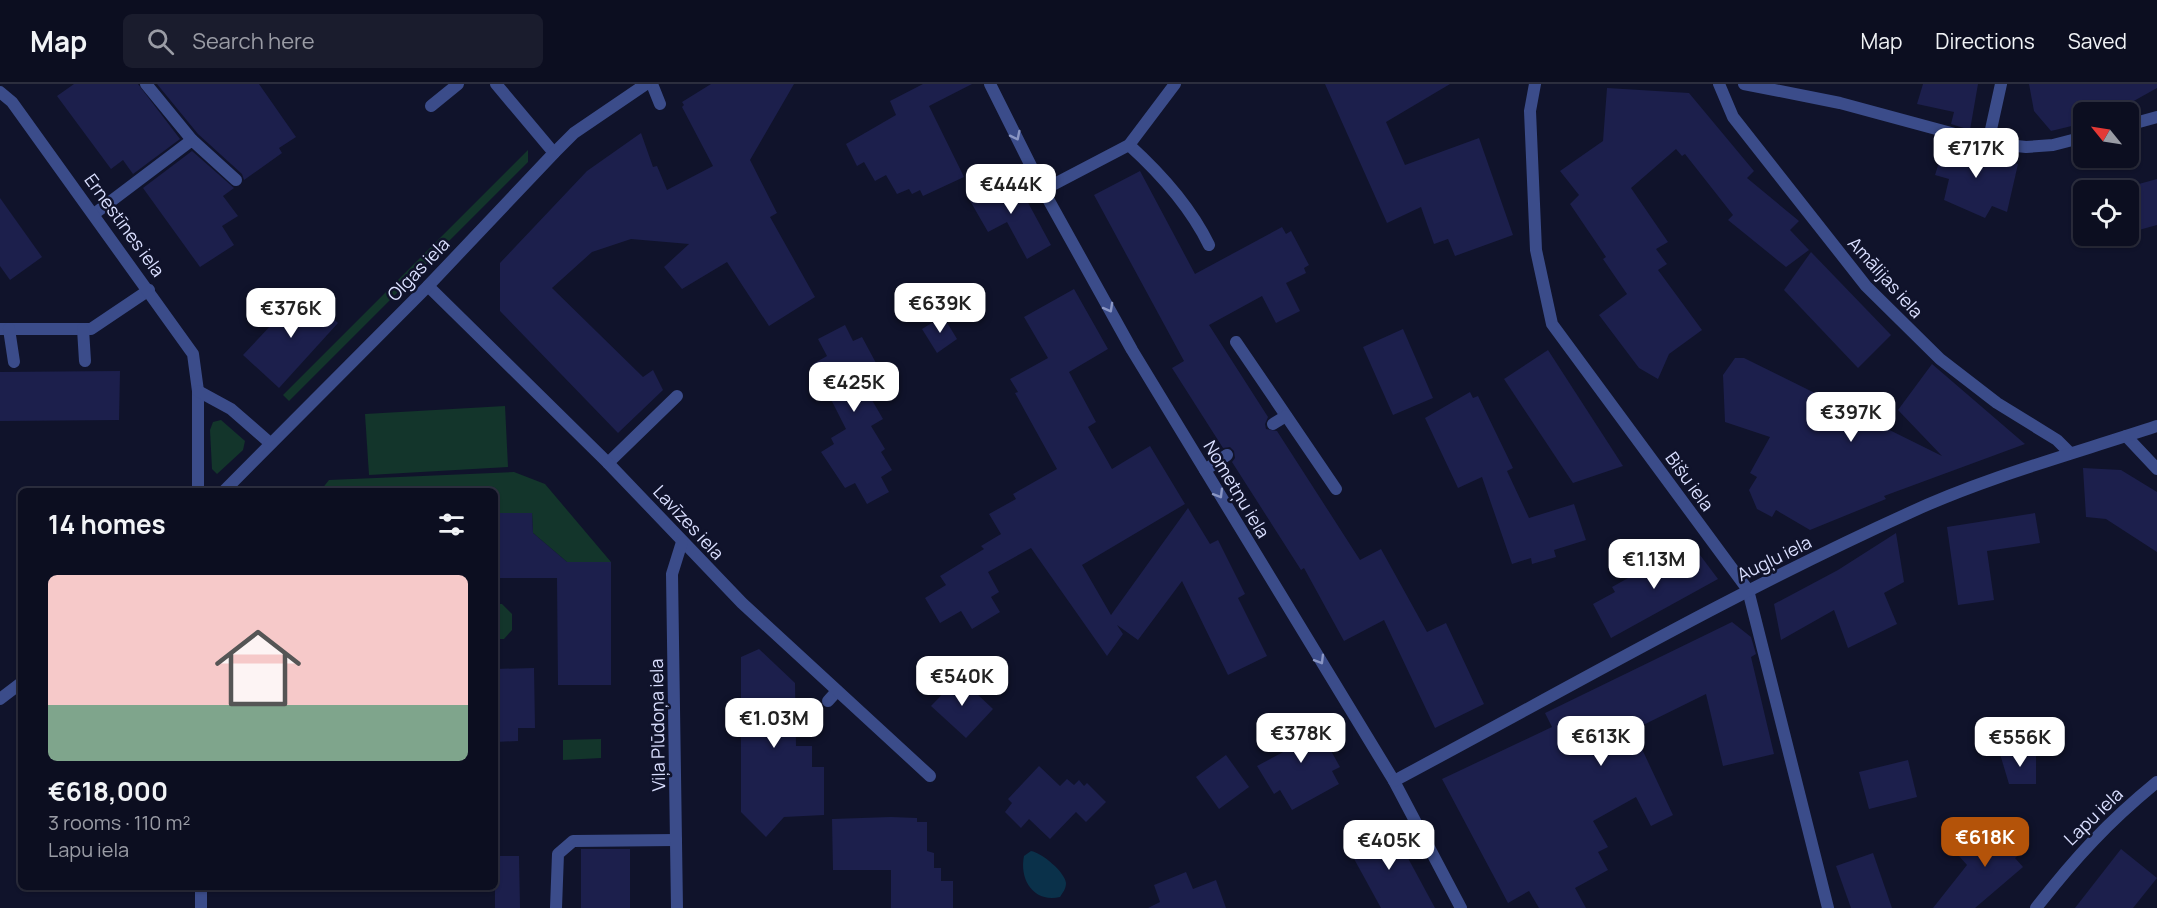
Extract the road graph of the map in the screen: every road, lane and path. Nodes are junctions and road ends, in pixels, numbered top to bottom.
1 (146, 84) edge
2 (458, 84) edge
3 (496, 84) edge
4 (646, 84) edge
5 (652, 84) edge
6 (990, 84) edge
7 (1174, 84) edge
8 (1535, 84) edge
9 (1719, 84) edge
10 (1744, 84) edge
11 (2001, 84) edge
12 (0, 92) edge
13 (660, 104) dead end
14 (431, 106) dead end
15 (2157, 117) edge
16 (2139, 122) edge
17 (2073, 139) edge
18 (192, 140) junction
19 (1989, 143) junction
20 (1129, 145) junction
21 (554, 153) junction
22 (236, 180) dead end
23 (1043, 190) junction
24 (94, 214) junction
25 (1209, 245) dead end
26 (428, 286) junction
27 (149, 290) junction
28 (83, 328) junction
29 (5, 329) edge
30 (1236, 342) dead end
31 (85, 361) dead end
32 (14, 362) dead end
33 (198, 391) junction
34 (677, 396) dead end
35 (1286, 416) junction
36 (1273, 424) dead end
37 (2157, 426) edge
38 (2126, 436) junction
39 (270, 443) junction
40 (2070, 453) junction
41 (1227, 455) dead end
42 (608, 463) junction
43 (2157, 469) edge
44 (1205, 470) junction
45 (198, 488) edge
46 (227, 488) edge
47 (1336, 489) dead end
48 (682, 542) junction
49 (1748, 590) junction
50 (18, 685) edge
51 (837, 691) junction
52 (0, 699) edge
53 (828, 701) dead end
54 (930, 776) dead end
55 (1394, 781) junction
56 (2157, 782) edge
57 (676, 840) junction
58 (201, 890) edge
59 (201, 908) edge
60 (556, 908) edge
61 (677, 908) edge
62 (1461, 908) edge
63 (1828, 908) edge
64 (2036, 908) edge

1 - 18 street
2 - 14 street
3 - 21 street
4 - 21 street, Olgas iela
5 - 13 street
6 -> 23 street, Nometņu iela
7 - 20 street
8 - 49 street, Bišu iela
9 - 40 street, Amālijas iela
10 - 19 street
11 - 19 street
12 - 24 street, Ernestīnes iela
15 - 16 street
17 - 19 street
18 - 22 street
18 - 24 street
20 - 23 street
20 - 25 street
21 - 26 street, Olgas iela
23 -> 44 street, Nometņu iela
24 - 27 street, Ernestīnes iela
26 - 39 street, Olgas iela
26 - 42 street, Lavīzes iela
27 - 28 street
27 - 33 street, Ernestīnes iela
28 - 29 street
28 - 31 street
29 - 32 street
30 - 35 street
33 - 39 street
33 - 45 street, Ernestīnes iela
34 - 42 street
35 - 36 street
35 - 47 street
37 - 38 street, Augļu iela
38 - 40 street, Augļu iela
38 - 43 street
39 - 46 street, Olgas iela
40 - 49 street, Augļu iela
41 - 44 street
42 - 48 street, Lavīzes iela
44 -> 55 street, Nometņu iela
48 - 51 street, Lavīzes iela
48 - 57 street, Viļa Plūdoņa iela
49 - 55 street, Augļu iela
49 - 63 street, Bišu iela
50 - 52 street
51 - 53 street
51 - 54 street, Lavīzes iela
55 - 62 street, Nometņu iela
56 - 64 street, Lapu iela
57 - 60 street
57 - 61 street, Viļa Plūdoņa iela
58 - 59 street

